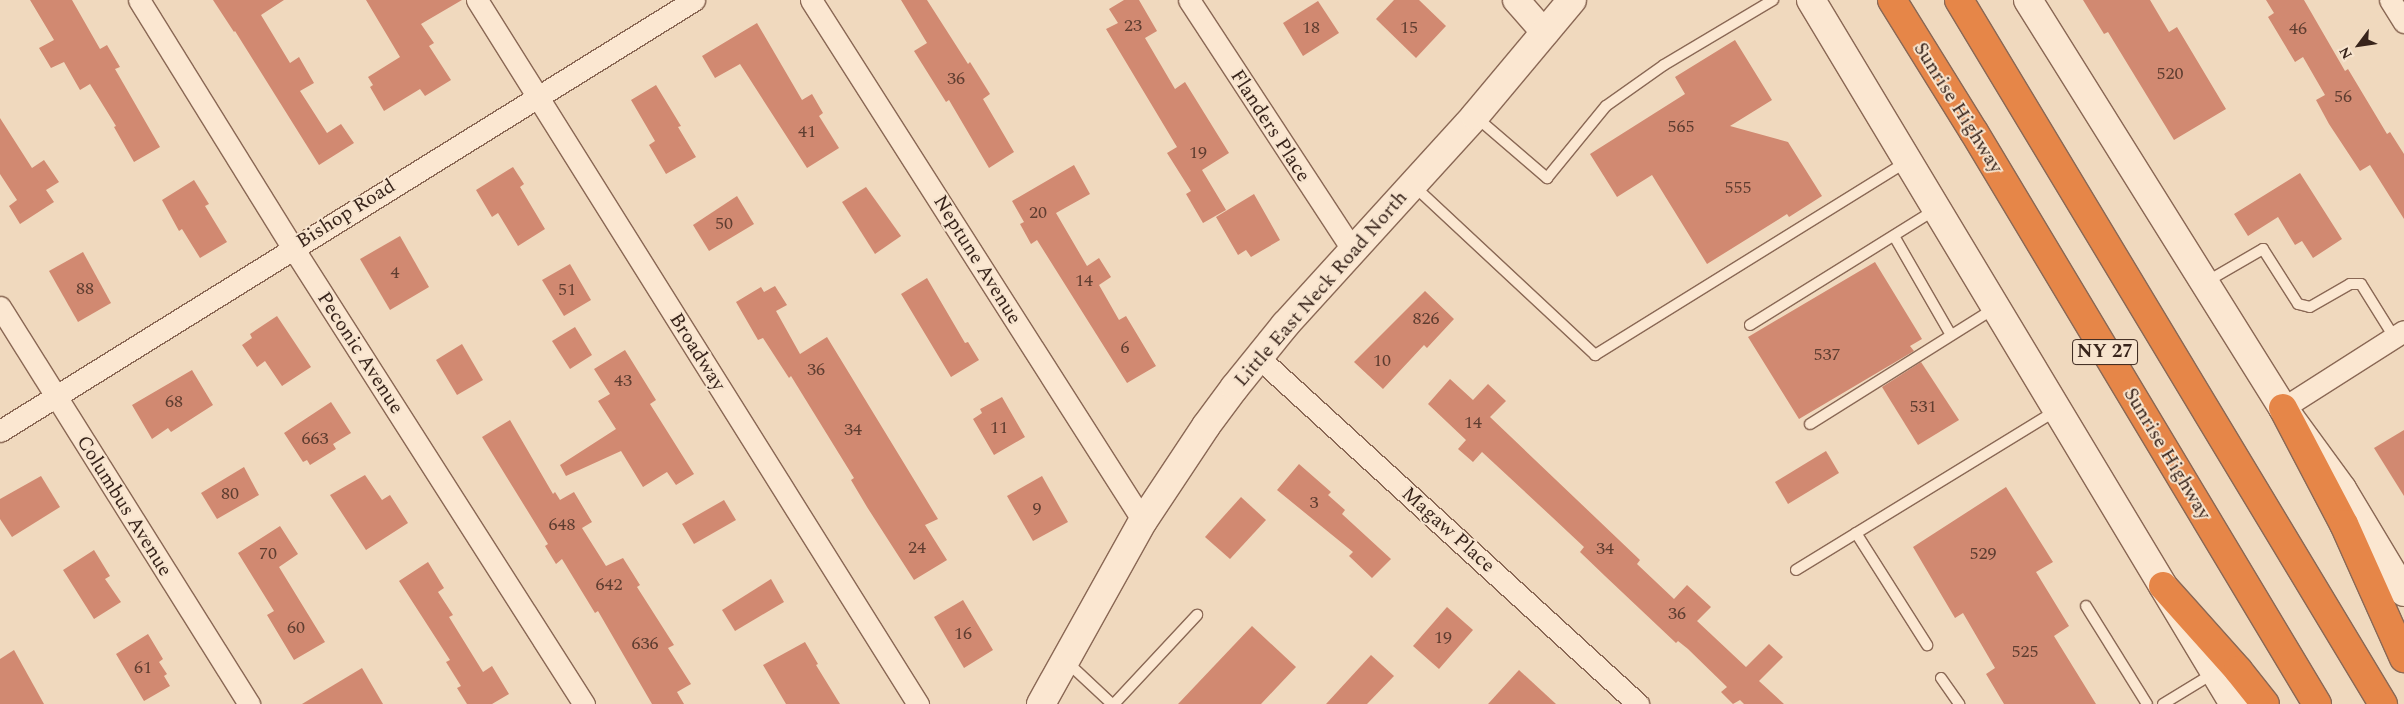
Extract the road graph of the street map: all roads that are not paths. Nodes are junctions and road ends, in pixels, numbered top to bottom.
1 (139, 0) edge
2 (477, 0) edge
3 (694, 0) edge
4 (811, 0) edge
5 (1189, 0) edge
6 (1516, 0) edge
7 (1572, 0) edge
8 (1773, 0) edge
9 (1811, 0) edge
10 (1892, 0) edge
11 (1959, 0) edge
12 (2028, 0) edge
13 (2390, 0) edge
14 (2404, 22) edge
15 (1545, 33) junction
16 (537, 96) junction
17 (1475, 116) junction
18 (1909, 160) junction
19 (1413, 185) junction
20 (1938, 208) junction
21 (1894, 236) junction
22 (293, 248) junction
23 (1353, 251) junction
24 (2204, 283) junction
25 (0, 307) edge
26 (1996, 307) junction
27 (1750, 325) dead end
28 (2399, 334) edge
29 (1952, 335) junction
30 (1258, 357) junction
31 (55, 396) junction
32 (2283, 408) junction
33 (2058, 409) junction
34 (1810, 424) dead end
35 (0, 431) edge
36 (1143, 521) junction
37 (1856, 533) junction
38 (1796, 570) dead end
39 (2163, 586) junction
40 (2404, 592) edge
41 (2086, 606) dead end
42 (1197, 615) dead end
43 (1927, 645) dead end
44 (2404, 658) edge
45 (1064, 660) junction
46 (2215, 672) junction
47 (1941, 678) dead end
48 (249, 704) edge
49 (584, 704) edge
50 (918, 704) edge
51 (1041, 704) edge
52 (1113, 704) edge
53 (1638, 704) edge
54 (1959, 704) edge
55 (2147, 704) edge
56 (2163, 704) edge
57 (2234, 704) edge
58 (2264, 704) edge
59 (2317, 704) edge
60 (2383, 704) edge

1 - 22 street, Peconic Avenue
2 - 16 street, Broadway
3 - 16 street, Bishop Road
4 - 36 street, Neptune Avenue
5 - 23 street, Flanders Place
6 - 15 street
7 - 15 main road, Little East Neck Road North
8 - 17 lane
9 - 18 main road
10 - 59 highway, Sunrise Highway / NY 27
11 - 60 highway, NY 27
12 - 24 main road
13 - 14 street
15 - 17 main road, Little East Neck Road North
16 - 22 street, Bishop Road
16 - 50 street, Broadway
17 - 19 main road, Little East Neck Road North
18 - 19 lane
18 - 20 main road
19 - 23 main road, Little East Neck Road North
20 - 21 lane
20 - 26 main road
21 - 27 lane
21 - 29 lane
22 - 31 street, Bishop Road
22 - 49 street, Peconic Avenue
23 - 30 main road, Little East Neck Road North
24 - 28 lane
24 - 32 main road
25 - 31 street, Columbus Avenue
26 - 29 lane
26 - 33 main road
28 - 32 street
29 - 34 lane
30 - 36 main road, Little East Neck Road North
30 - 53 street, Magaw Place
31 - 35 street, Bishop Road
31 - 48 street, Columbus Avenue
32 - 40 main road
32 - 44 highway
33 - 37 lane
33 - 39 main road
36 - 45 main road, Little East Neck Road North
37 - 38 lane
37 - 43 lane
39 - 46 main road
39 - 58 highway
41 - 55 lane
42 - 52 lane
45 - 51 main road, Little East Neck Road North
45 - 52 lane
46 - 56 lane
46 - 57 main road
47 - 54 lane

